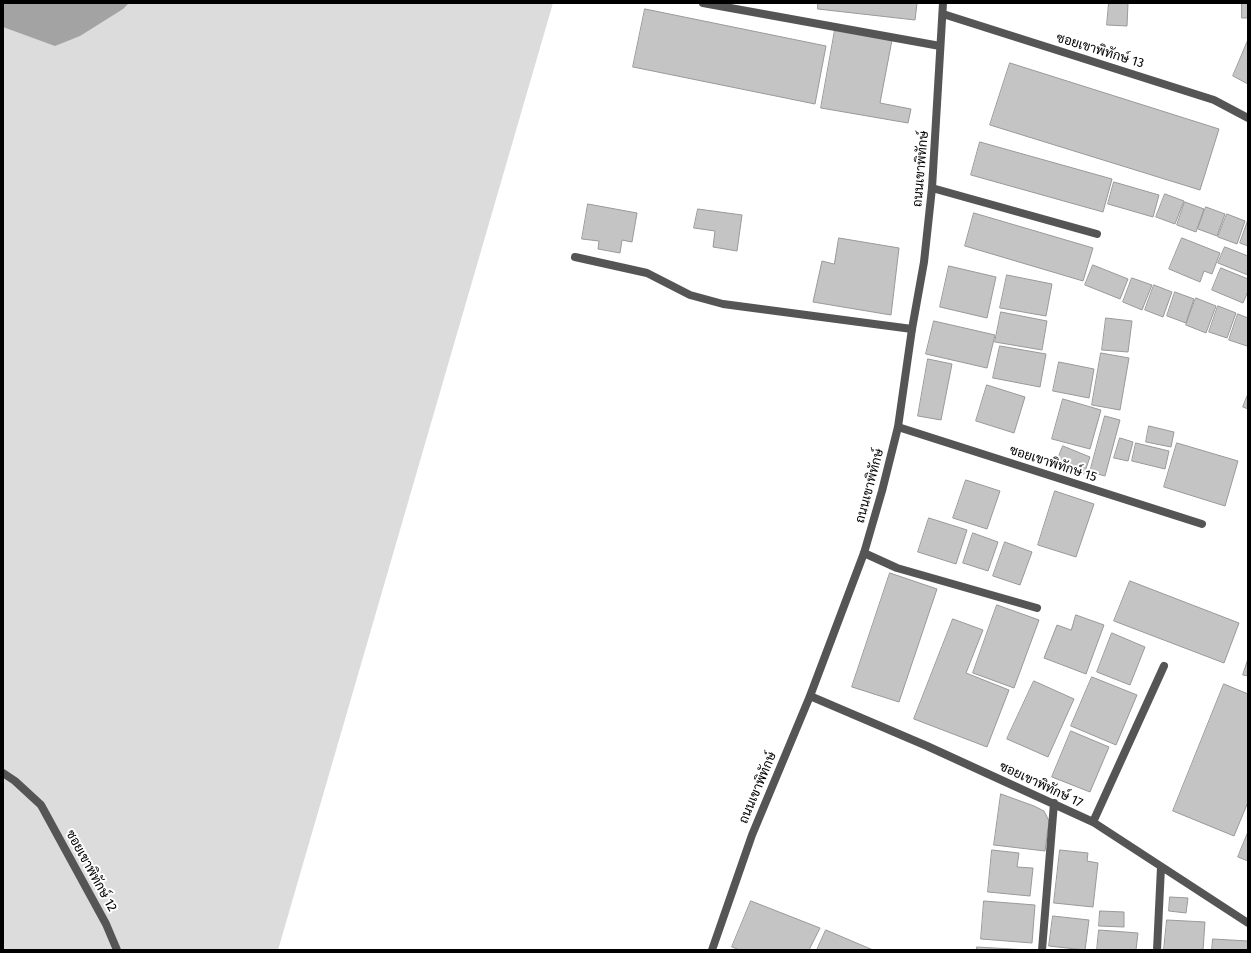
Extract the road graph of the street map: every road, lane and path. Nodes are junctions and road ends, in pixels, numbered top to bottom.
1 (703, 3) edge
2 (943, 3) edge
3 (943, 14) junction
4 (940, 46) junction
5 (1248, 118) edge
6 (932, 188) junction
7 (1098, 234) dead end
8 (575, 257) dead end
9 (912, 329) junction
10 (898, 427) junction
11 (1202, 524) dead end
12 (864, 553) junction
13 (1037, 608) dead end
14 (1164, 666) dead end
15 (810, 696) junction
16 (3, 773) edge
17 (1054, 803) junction
18 (1093, 822) junction
19 (1161, 867) junction
20 (1248, 923) edge
21 (117, 950) edge
22 (712, 950) edge
23 (1042, 950) edge
24 (1157, 950) edge

1 - 4 street
2 - 3 street, ถนนเขาพิทักษ์
3 - 4 street, ถนนเขาพิทักษ์
3 - 5 street, ซอยเขาพิทักษ์ 13
4 - 6 street, ถนนเขาพิทักษ์
6 - 7 street
6 - 9 street, ถนนเขาพิทักษ์
8 - 9 street
9 - 10 street, ถนนเขาพิทักษ์
10 - 11 street, ซอยเขาพิทักษ์ 15
10 - 12 street, ถนนเขาพิทักษ์
12 - 13 street
12 - 15 street, ถนนเขาพิทักษ์
14 - 18 street
15 - 17 street, ซอยเขาพิทักษ์ 17
15 - 22 street, ถนนเขาพิทักษ์
16 - 21 street, ซอยเขาพิทักษ์ 12
17 - 18 street, ซอยเขาพิทักษ์ 17
17 - 23 street
18 - 19 street, ซอยเขาพิทักษ์ 17
19 - 20 street, ซอยเขาพิทักษ์ 17
19 - 24 street

